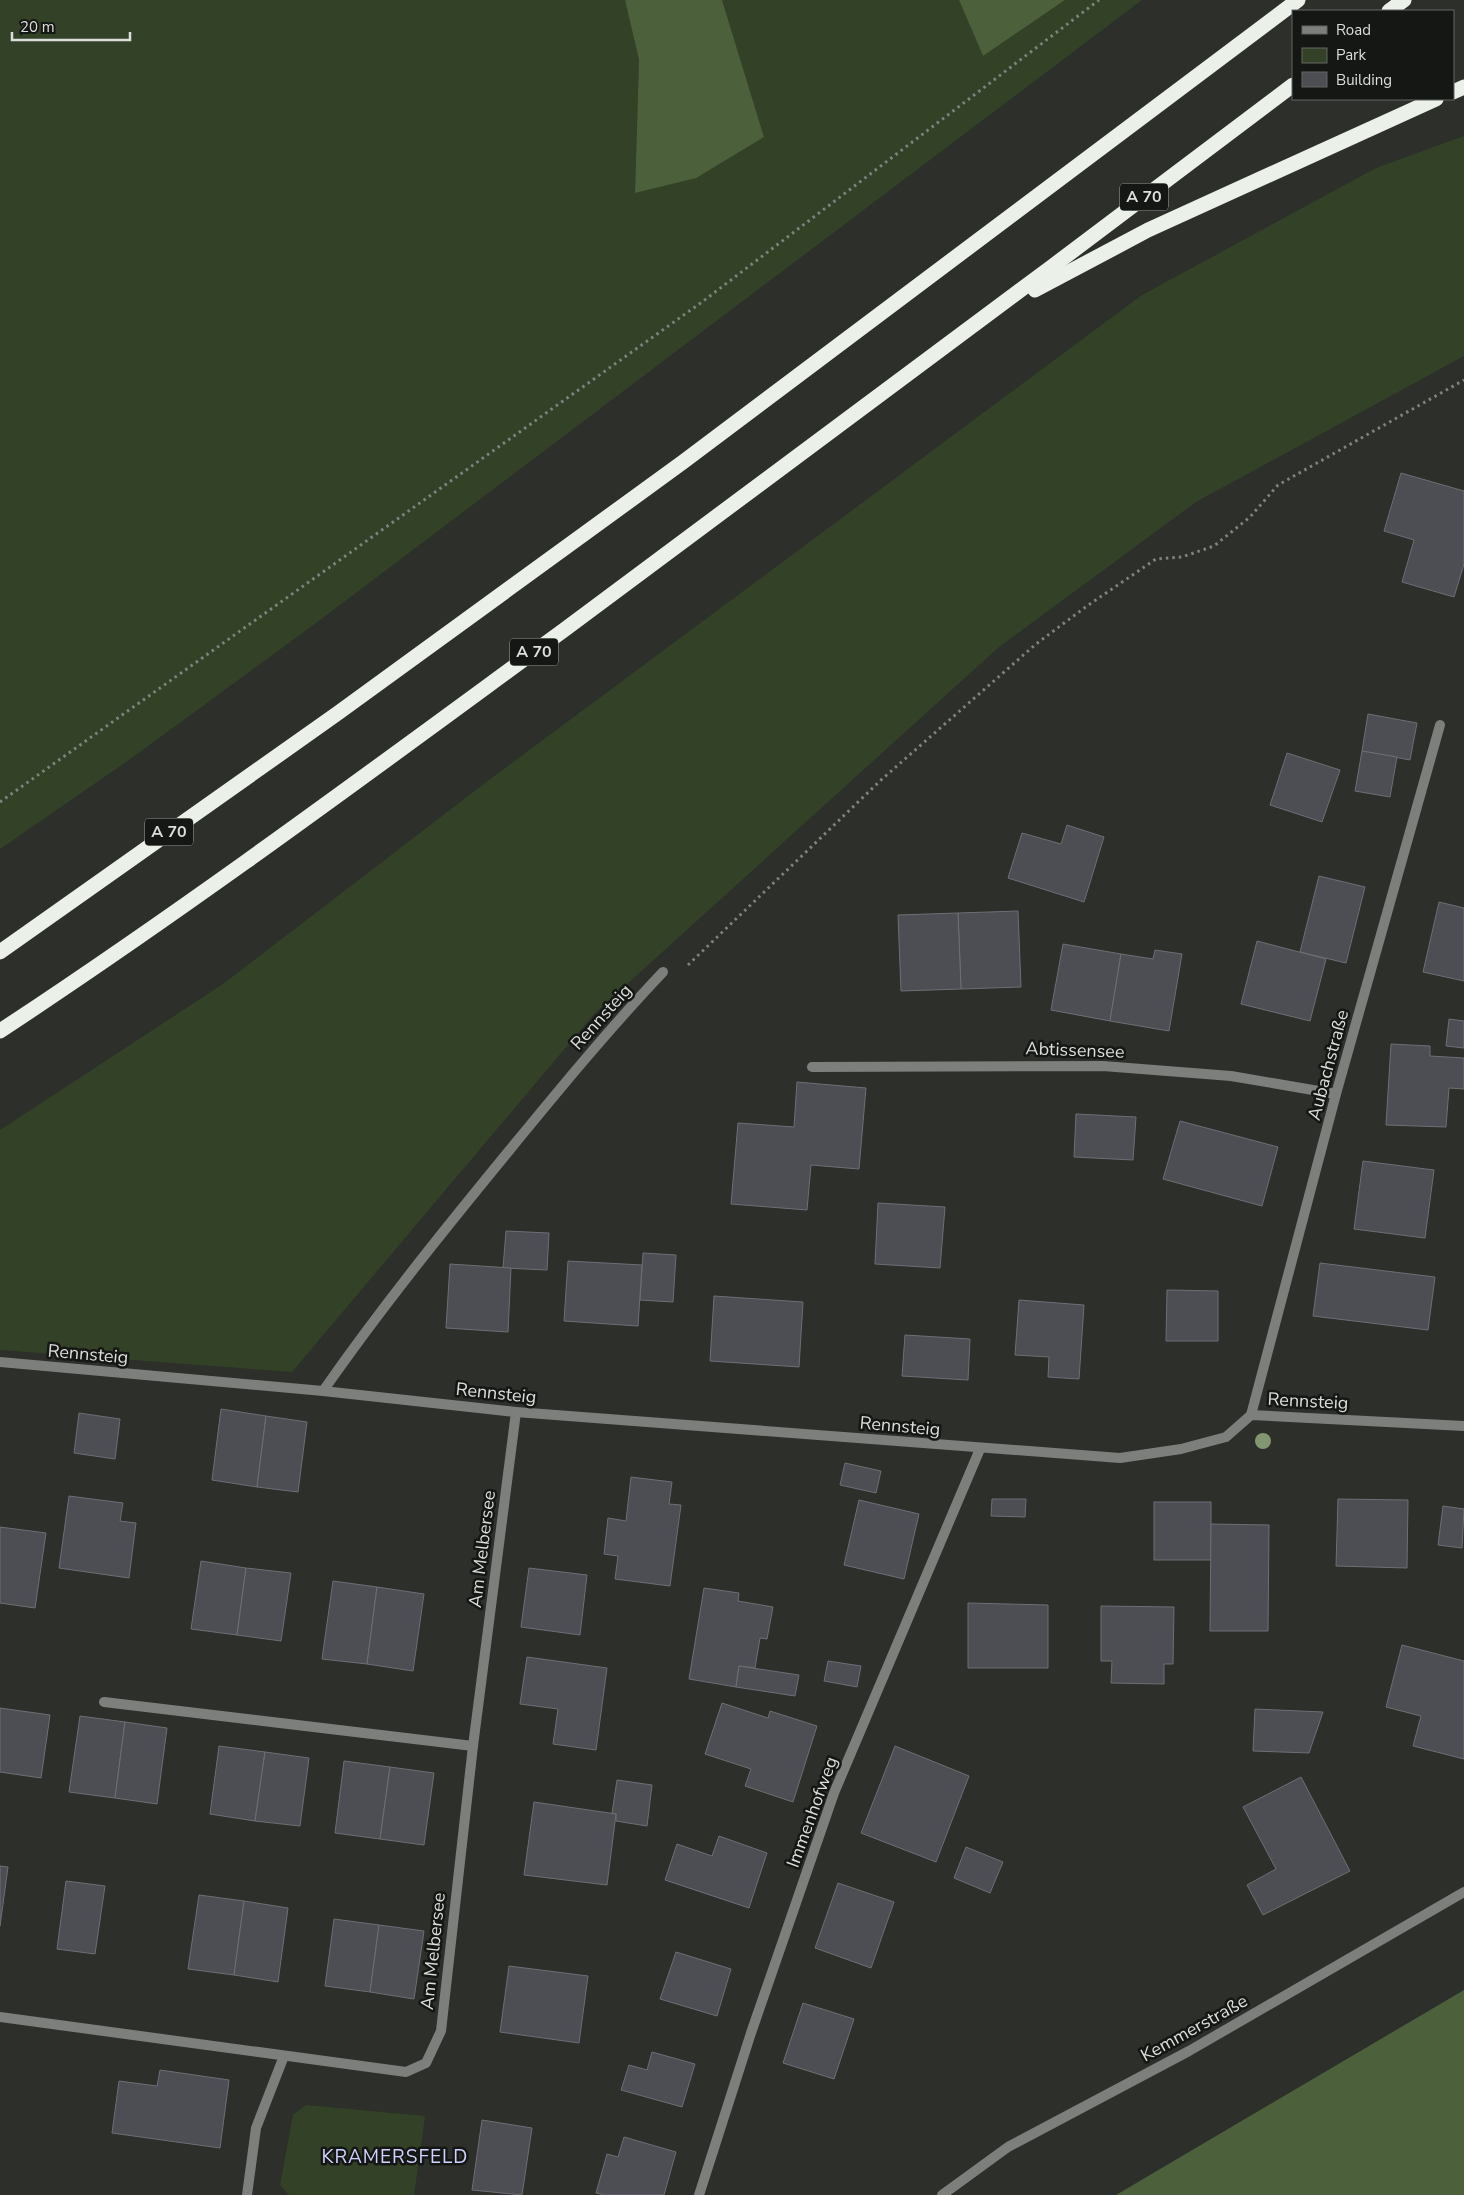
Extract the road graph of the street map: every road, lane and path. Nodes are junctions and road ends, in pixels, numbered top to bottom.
1 (1099, 0) edge
2 (1298, 0) edge
3 (1404, 0) edge
4 (1390, 10) edge
5 (1292, 86) edge
6 (1434, 100) edge
7 (996, 310) junction
8 (1464, 380) edge
9 (1440, 725) dead end
10 (0, 802) edge
11 (0, 952) edge
12 (663, 972) joint
13 (0, 1031) edge
14 (812, 1067) dead end
15 (1336, 1094) junction
16 (0, 1362) edge
17 (323, 1391) junction
18 (516, 1412) junction
19 (1251, 1415) junction
20 (1464, 1426) edge
21 (980, 1449) junction
22 (104, 1702) dead end
23 (473, 1746) junction
24 (1464, 1892) edge
25 (0, 2017) edge
26 (284, 2056) junction
27 (247, 2195) edge
28 (699, 2195) edge
29 (942, 2195) edge

1 - 10 path
2 - 11 highway, A 70
3 - 4 highway
5 - 7 highway, A 70
6 - 7 highway
7 - 13 highway, A 70
8 - 12 path
9 - 15 street, Aubachstraße
12 - 17 street, Rennsteig
14 - 15 street, Abtissensee
15 - 19 street, Aubachstraße
16 - 17 street, Rennsteig
17 - 18 street, Rennsteig
18 - 21 street, Rennsteig
18 - 23 street, Am Melbersee
19 - 20 street, Rennsteig
19 - 21 street, Rennsteig
21 - 28 street, Immenhofweg
22 - 23 street
23 - 26 street, Am Melbersee
24 - 29 street, Kemmerstraße
25 - 26 street, Am Melbersee
26 - 27 street

